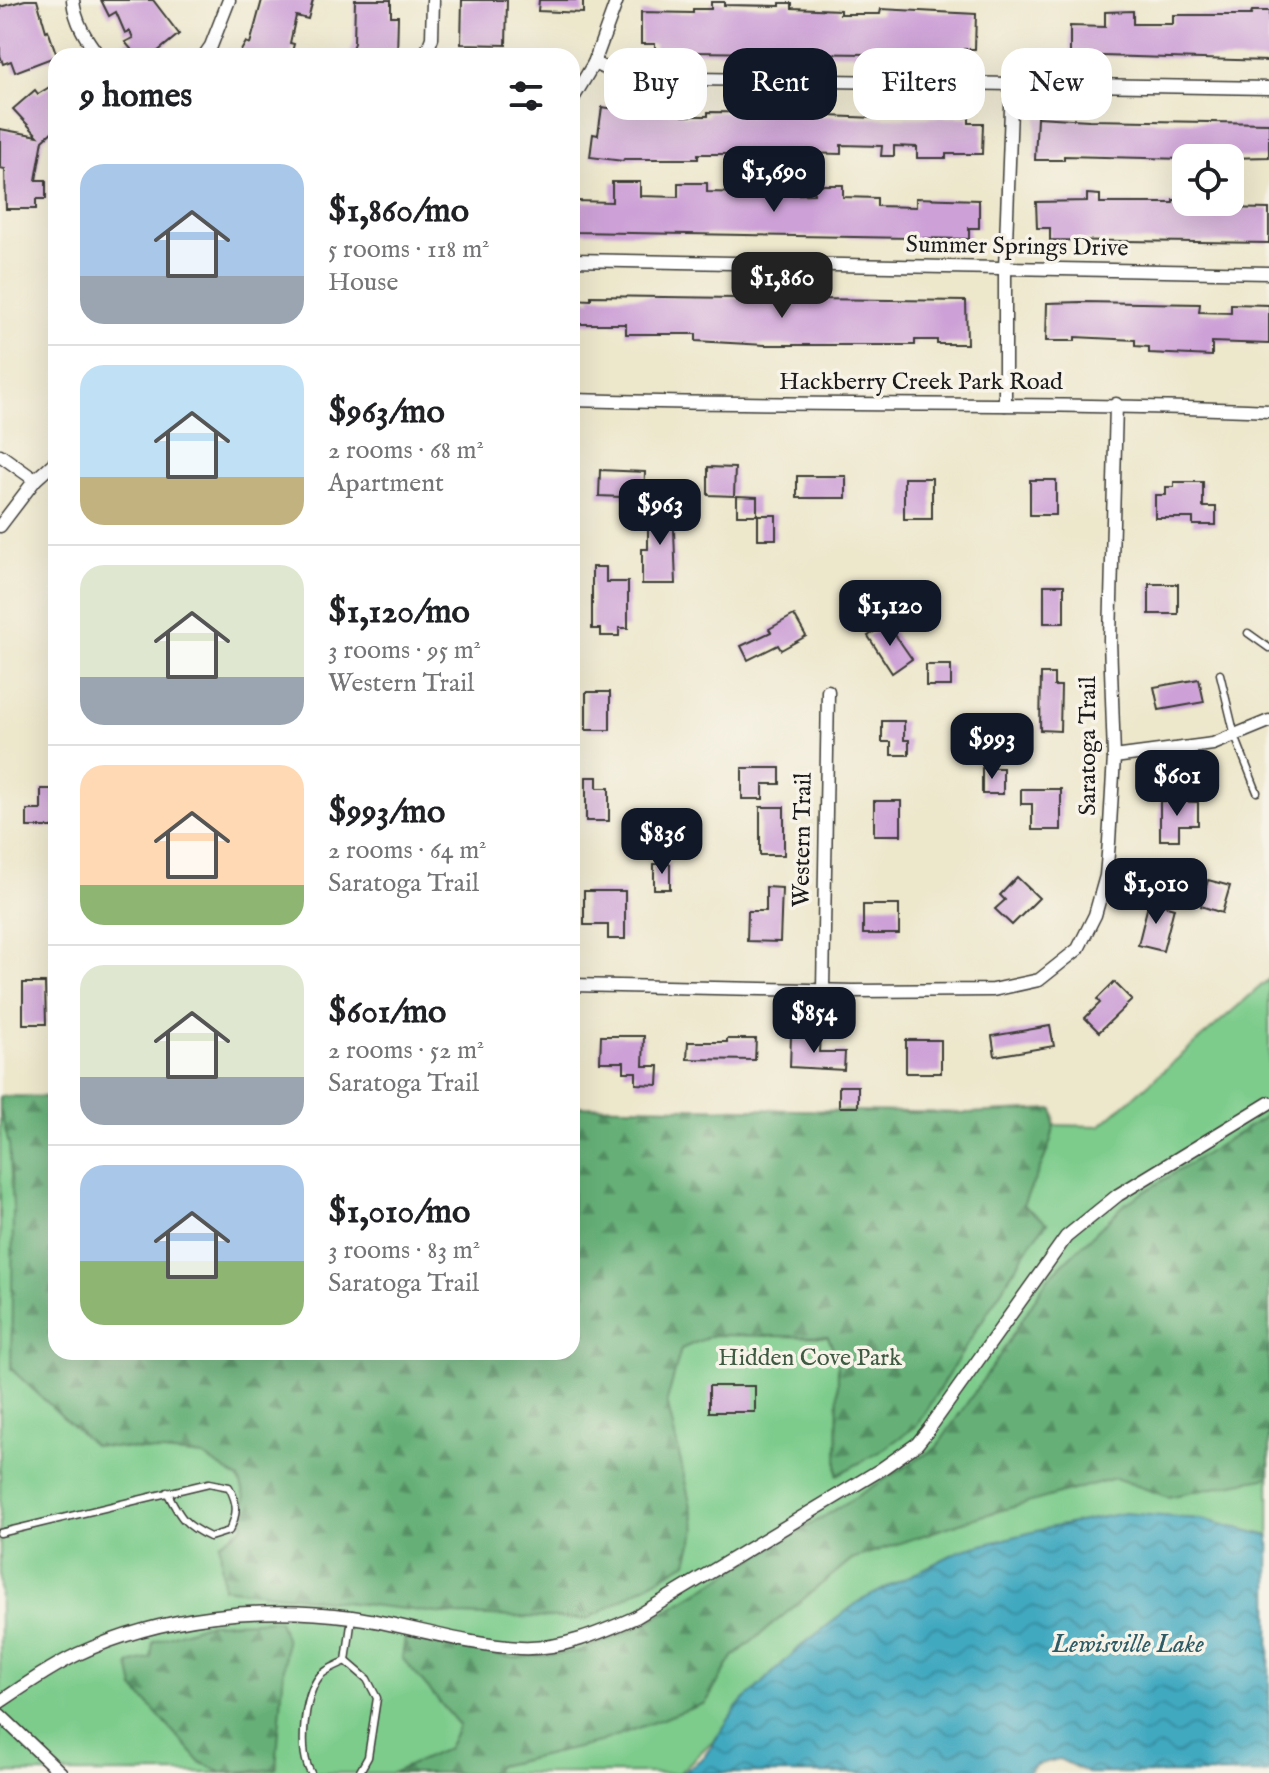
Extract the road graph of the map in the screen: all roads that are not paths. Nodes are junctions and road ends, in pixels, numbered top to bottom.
1 (73, 0) edge
2 (229, 0) edge
3 (433, 0) edge
4 (617, 0) edge
5 (94, 48) edge
6 (210, 48) edge
7 (428, 48) edge
8 (594, 63) junction
9 (1001, 82) edge
10 (1112, 84) edge
11 (580, 87) edge
12 (1269, 88) edge
13 (1011, 120) edge
14 (580, 260) edge
15 (1005, 269) junction
16 (1269, 273) edge
17 (580, 400) edge
18 (1116, 404) junction
19 (1005, 405) junction
20 (1269, 411) edge
21 (0, 455) edge
22 (48, 468) edge
23 (35, 480) junction
24 (0, 526) edge
25 (1248, 633) dead end
26 (1269, 648) edge
27 (1220, 674) dead end
28 (828, 691) dead end
29 (1269, 721) edge
30 (1235, 736) junction
31 (1114, 757) junction
32 (1257, 792) dead end
33 (580, 985) edge
34 (823, 990) junction
35 (1269, 1103) edge
36 (167, 1492) junction
37 (0, 1533) edge
38 (352, 1617) junction
39 (346, 1661) junction
40 (0, 1702) edge
41 (0, 1715) edge
42 (61, 1773) edge
43 (311, 1773) edge
44 (359, 1773) edge

1 - 5 street
2 - 6 street
3 - 7 street
4 - 8 street
8 - 9 street
8 - 11 street
10 - 12 street
13 - 15 street
14 - 15 street, Summer Springs Drive
15 - 16 street, Summer Springs Drive
15 - 19 street
17 - 19 street, Hackberry Creek Park Road
18 - 19 street, Hackberry Creek Park Road
18 - 20 street, Hackberry Creek Park Road
18 - 31 street, Saratoga Trail
21 - 23 street
22 - 23 street
23 - 24 street
25 - 26 lane
27 - 30 lane
28 - 34 street, Western Trail
29 - 30 street
30 - 31 street
30 - 32 lane
31 - 34 street, Saratoga Trail
33 - 34 street, Saratoga Trail
35 - 38 street
36 - 36 lane
36 - 37 lane
38 - 39 lane
38 - 40 street
39 - 43 lane
39 - 44 lane
41 - 42 street

